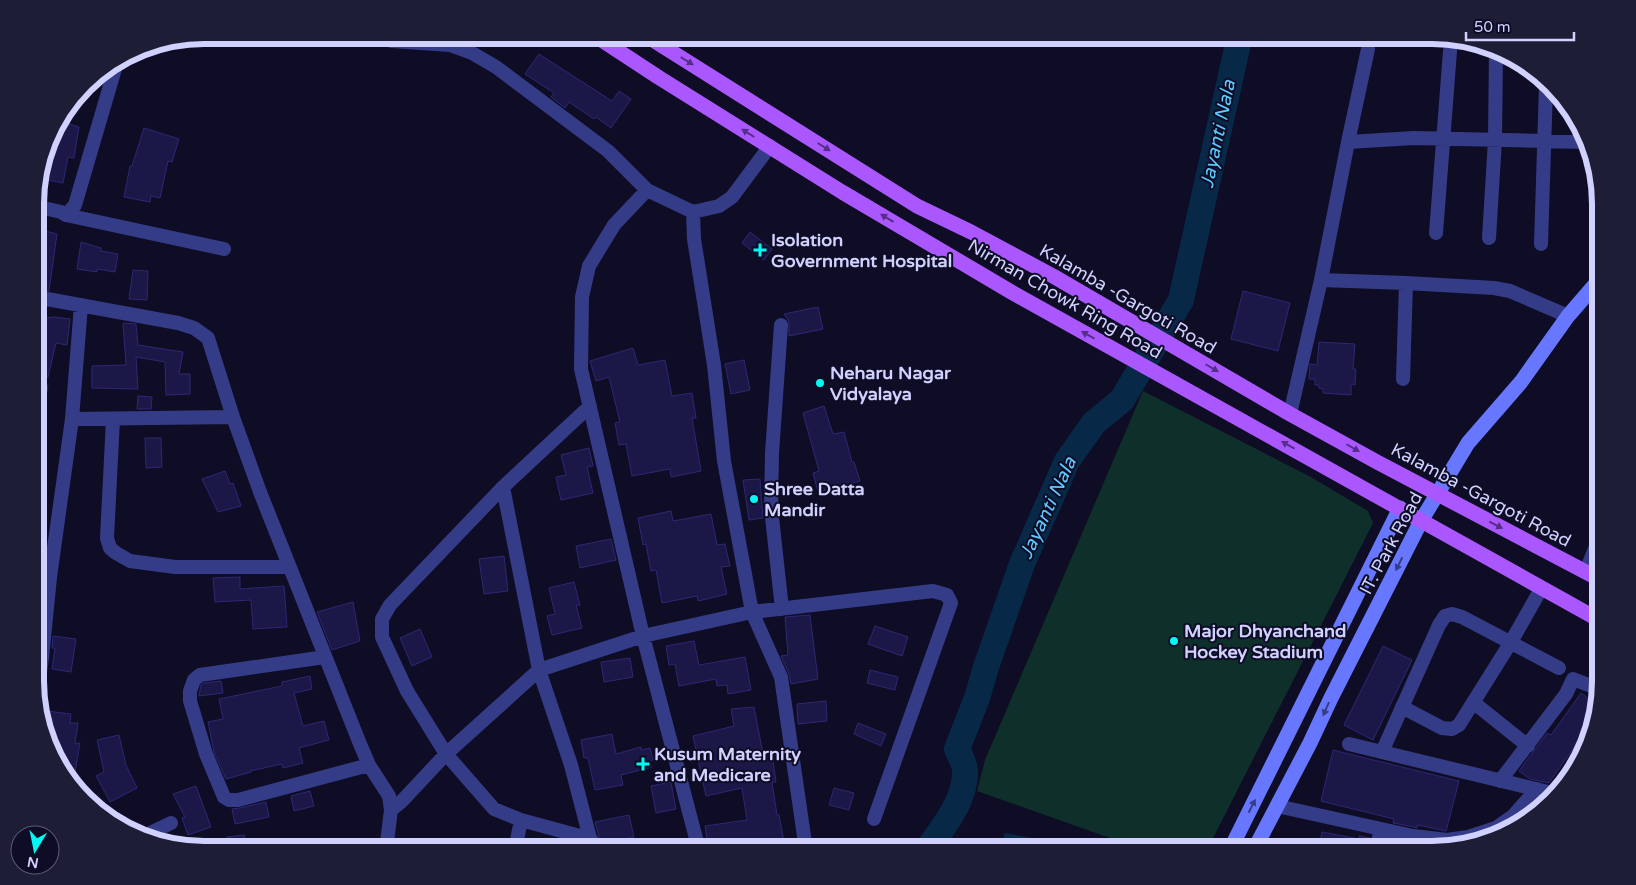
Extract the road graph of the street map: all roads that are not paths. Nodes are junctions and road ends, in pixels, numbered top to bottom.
1 (436, 44) edge
2 (608, 44) edge
3 (659, 44) edge
4 (1368, 49) dead end
5 (1450, 50) dead end
6 (1496, 57) edge
7 (114, 72) edge
8 (1546, 91) edge
9 (1444, 139) junction
10 (1495, 140) junction
11 (1545, 140) junction
12 (1348, 142) junction
13 (1580, 142) edge
14 (770, 146) junction
15 (647, 190) junction
16 (44, 208) edge
17 (692, 212) junction
18 (66, 215) junction
19 (1436, 233) dead end
20 (1489, 238) dead end
21 (1541, 244) dead end
22 (224, 249) dead end
23 (1321, 280) junction
24 (1406, 283) junction
25 (1592, 288) edge
26 (44, 298) edge
27 (81, 305) junction
28 (1568, 316) junction
29 (781, 324) dead end
30 (1403, 379) dead end
31 (590, 406) junction
32 (1290, 414) junction
33 (232, 417) junction
34 (72, 419) junction
35 (114, 419) junction
36 (504, 487) junction
37 (1438, 495) junction
38 (1400, 508) junction
39 (1422, 521) junction
40 (1592, 556) edge
41 (290, 567) junction
42 (1586, 571) junction
43 (1592, 575) edge
44 (1541, 588) junction
45 (782, 609) junction
46 (752, 612) junction
47 (1592, 616) edge
48 (44, 621) edge
49 (643, 636) junction
50 (1511, 642) junction
51 (325, 657) junction
52 (1559, 668) dead end
53 (539, 670) junction
54 (1592, 686) edge
55 (1473, 702) junction
56 (1402, 707) junction
57 (1349, 744) dead end
58 (1528, 746) junction
59 (1382, 752) junction
60 (446, 754) junction
61 (369, 765) junction
62 (1500, 781) junction
63 (1537, 789) junction
64 (1549, 791) edge
65 (1277, 806) junction
66 (391, 810) junction
67 (874, 819) dead end
68 (521, 820) junction
69 (171, 823) dead end
70 (1495, 828) edge
71 (1496, 828) edge
72 (1381, 829) junction
73 (151, 833) edge
74 (1468, 837) edge
75 (1468, 837) edge
76 (387, 841) edge
77 (517, 841) edge
78 (583, 841) edge
79 (591, 841) edge
80 (697, 841) edge
81 (805, 841) edge
82 (1234, 841) edge
83 (1259, 841) edge
84 (1378, 841) edge

1 - 15 street
14 -> 2 main road, Nirman Chowk Ring Road
3 -> 32 main road, Kalamba -Gargoti Road
4 - 12 street
5 - 9 street
6 - 10 street
7 - 18 street
8 - 11 street
9 - 10 street
9 - 12 street
9 - 19 street
10 - 11 street
10 - 20 street
11 - 13 street
11 - 21 street
12 - 23 street
14 - 17 street
38 -> 14 main road, Nirman Chowk Ring Road
15 - 17 street
15 - 31 street
16 - 18 street
17 - 46 street
18 - 22 street
23 - 24 street
23 - 32 street
24 - 28 street
24 - 30 street
25 - 28 main road, IT. Park Road
26 - 27 street
27 - 33 street
27 - 34 street
28 - 37 main road, IT. Park Road
29 - 45 street
31 - 36 street
31 - 49 street
32 -> 37 main road, Kalamba -Gargoti Road
33 - 35 street
33 - 41 street
34 - 35 street
34 - 48 street
35 - 41 street
36 - 53 street
36 - 60 street
37 - 39 main road, IT. Park Road
37 -> 42 main road, Kalamba -Gargoti Road
38 - 39 main road, Nirman Chowk Ring Road
82 -> 38 main road, IT. Park Road
39 - 44 main road, Nirman Chowk Ring Road
39 -> 65 main road, IT. Park Road
40 - 42 street
41 - 51 street
42 - 43 main road, Kalamba -Gargoti Road
44 - 47 main road, Nirman Chowk Ring Road
44 - 50 street
45 - 46 street
45 - 67 street
46 - 49 street
46 - 81 street
49 - 53 street
49 - 80 street
50 - 52 street
50 - 55 street
50 - 56 street
51 - 61 street
51 - 61 street
53 - 60 street
53 - 79 street
54 - 58 street
55 - 56 street
55 - 58 street
56 - 59 street
57 - 59 street
58 - 62 street
59 - 62 street
60 - 66 street
60 - 68 street
61 - 66 street
62 - 63 street
63 - 64 street
63 - 71 street
65 - 72 street
65 - 83 main road, IT. Park Road
66 - 76 street
68 - 77 street
68 - 78 street
69 - 73 street
70 - 75 street
72 - 74 street
72 - 84 street

